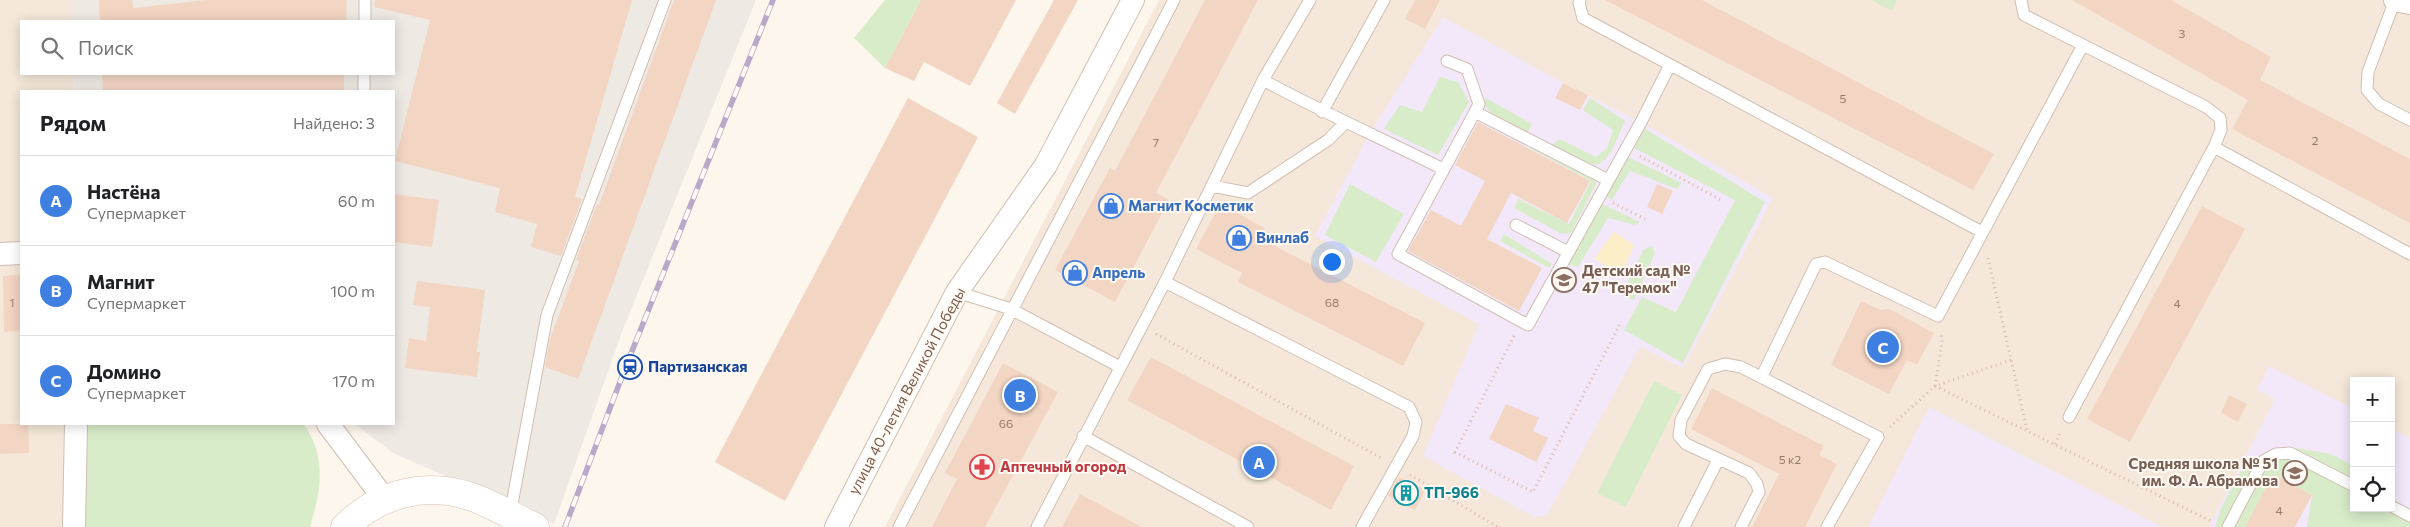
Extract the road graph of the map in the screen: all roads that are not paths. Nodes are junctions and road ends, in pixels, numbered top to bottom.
1 (365, 0) edge
2 (665, 0) edge
3 (1133, 0) edge
4 (1174, 0) edge
5 (1310, 0) edge
6 (1384, 0) edge
7 (1580, 0) edge
8 (2021, 0) edge
9 (2395, 0) edge
10 (2410, 4) edge
11 (364, 20) edge
12 (2083, 45) junction
13 (1447, 61) dead end
14 (1670, 64) junction
15 (364, 75) edge
16 (1263, 80) junction
17 (364, 90) edge
18 (1322, 112) junction
19 (1475, 112) junction
20 (2410, 120) edge
21 (1346, 122) junction
22 (2214, 147) junction
23 (1442, 169) junction
24 (1608, 180) junction
25 (1212, 186) junction
26 (1516, 225) dead end
27 (1982, 232) junction
28 (1568, 252) junction
29 (20, 253) edge
30 (0, 254) edge
31 (2410, 254) edge
32 (1165, 282) junction
33 (956, 292) junction
34 (1011, 310) junction
35 (1120, 367) junction
36 (1762, 376) junction
37 (2069, 417) dead end
38 (76, 425) edge
39 (329, 425) edge
40 (1083, 436) junction
41 (1718, 460) junction
42 (2350, 484) edge
43 (384, 500) junction
44 (2395, 508) edge
45 (510, 515) junction
46 (2410, 516) edge
47 (2223, 526) edge
48 (74, 527) edge
49 (345, 527) edge
50 (535, 527) edge
51 (836, 527) edge
52 (899, 527) edge
53 (1036, 527) edge
54 (1248, 527) edge
55 (1362, 527) edge
56 (1684, 527) edge
57 (1741, 527) edge
58 (1827, 527) edge

1 - 11 lane
2 - 45 lane
3 - 33 street, улица 40-летия Великой Победы
4 - 34 lane
5 - 16 lane
6 - 18 lane
7 - 14 lane
8 - 12 lane
9 - 10 street
9 - 20 lane
12 - 22 lane
12 - 27 lane
13 - 19 lane
14 - 24 lane
14 - 27 lane
15 - 17 lane
16 - 18 lane
16 - 25 lane
18 - 21 lane
19 - 23 lane
19 - 24 lane
21 - 23 lane
21 - 25 lane
22 - 31 lane
22 - 37 lane
23 - 28 lane
24 - 28 lane
25 - 32 lane
26 - 28 lane
27 - 36 lane
29 - 30 street
32 - 35 lane
32 - 55 lane
33 - 34 lane
33 - 51 street, улица 40-летия Великой Победы
34 - 35 lane
34 - 52 lane
35 - 40 lane
36 - 41 lane
36 - 58 lane
38 - 48 street
39 - 43 street
40 - 53 lane
40 - 54 lane
41 - 56 lane
41 - 57 lane
42 - 47 lane
43 - 45 street
43 - 49 street
44 - 46 lane
45 - 50 street

